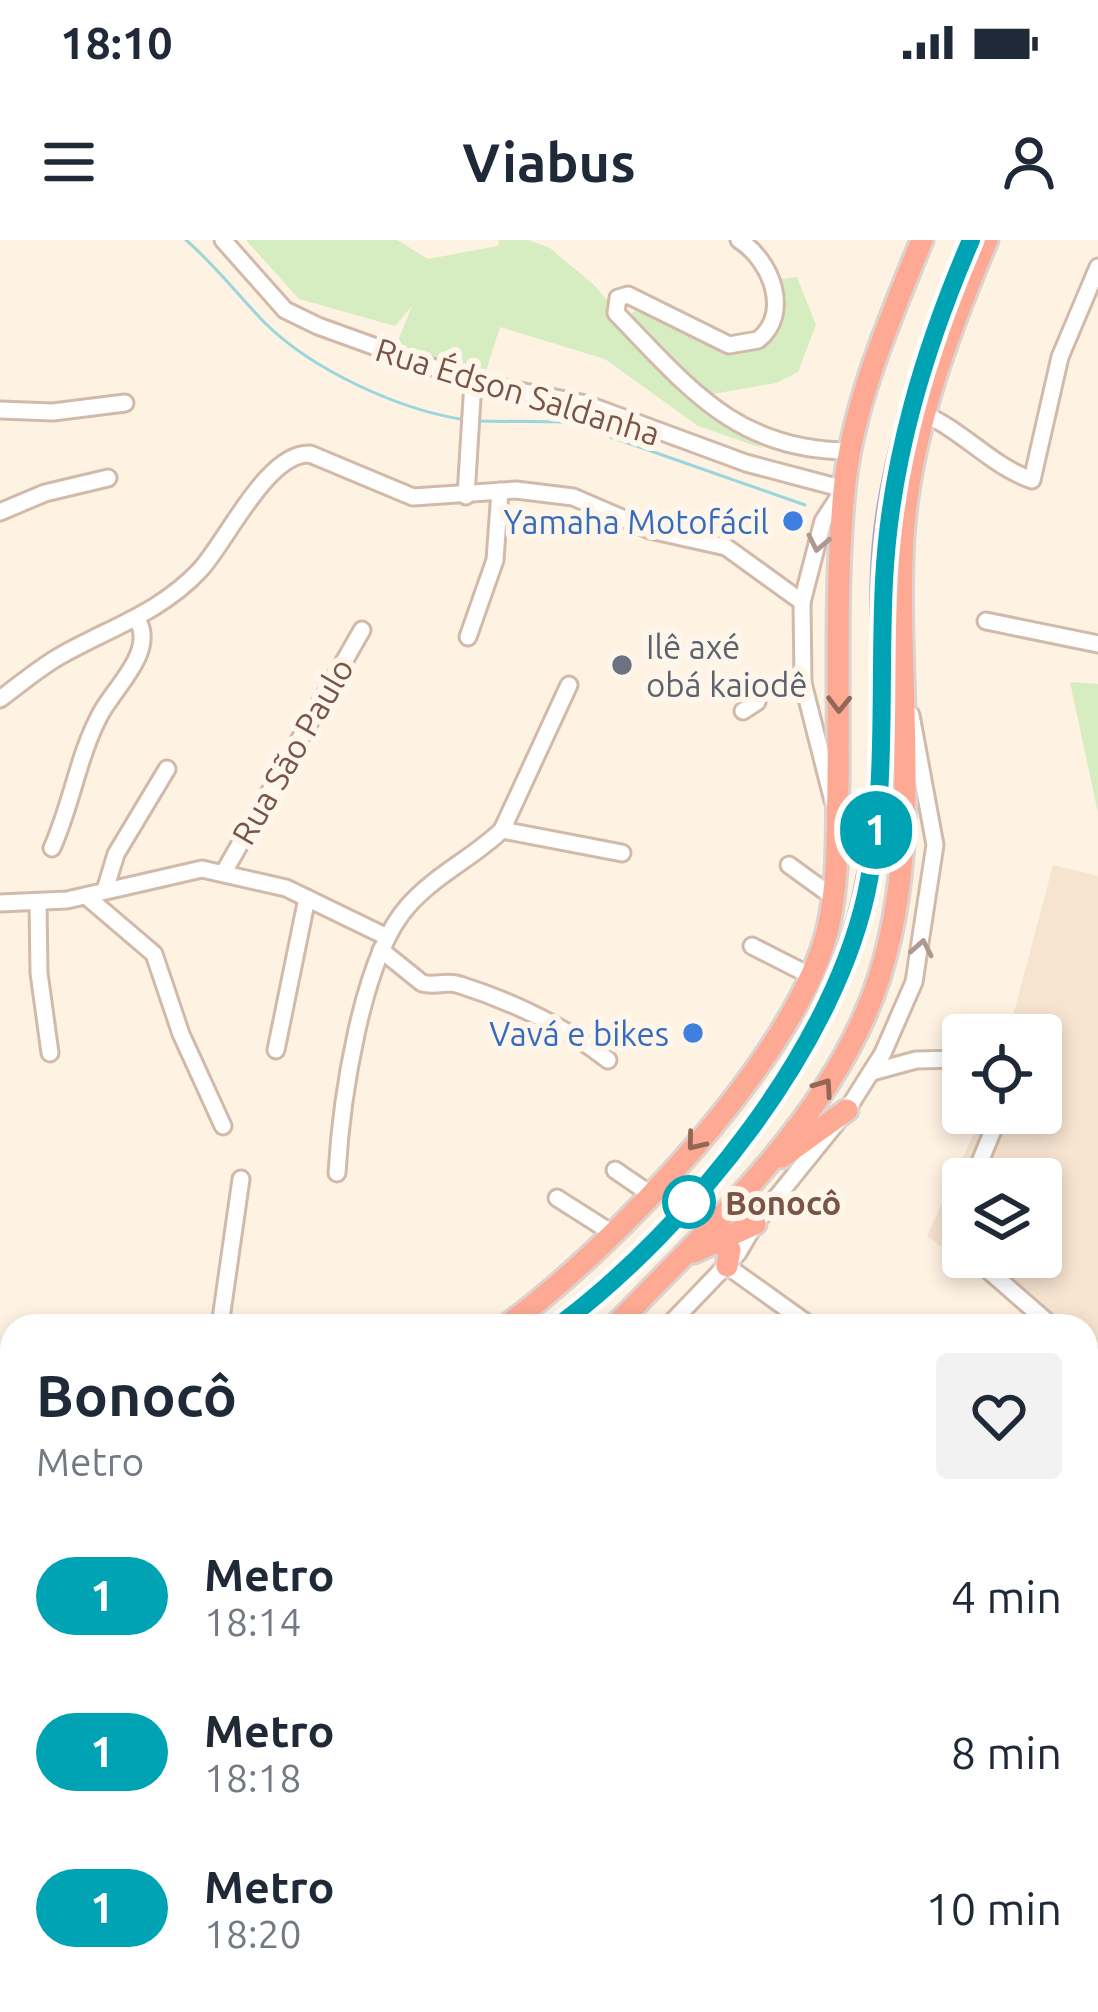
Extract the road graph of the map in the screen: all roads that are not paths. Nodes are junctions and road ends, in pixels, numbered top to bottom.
1 (223, 240) edge
2 (739, 240) edge
3 (922, 240) edge
4 (987, 240) edge
5 (1097, 275) edge
6 (473, 382) junction
7 (125, 403) dead end
8 (0, 410) edge
9 (924, 414) junction
10 (852, 451) junction
11 (108, 478) dead end
12 (844, 490) junction
13 (500, 491) junction
14 (466, 496) junction
15 (0, 512) edge
16 (802, 602) junction
17 (144, 615) junction
18 (986, 621) dead end
19 (362, 630) dead end
20 (468, 637) dead end
21 (1098, 644) edge
22 (902, 680) junction
23 (569, 686) dead end
24 (0, 699) edge
25 (167, 769) dead end
26 (837, 814) junction
27 (502, 830) junction
28 (52, 848) dead end
29 (622, 853) dead end
30 (789, 866) dead end
31 (224, 872) junction
32 (105, 890) junction
33 (86, 896) junction
34 (833, 897) junction
35 (307, 898) junction
36 (38, 903) junction
37 (0, 904) edge
38 (383, 943) junction
39 (752, 946) dead end
40 (811, 976) junction
41 (891, 1037) junction
42 (276, 1050) dead end
43 (50, 1053) dead end
44 (942, 1059) edge
45 (608, 1060) dead end
46 (916, 1060) junction
47 (872, 1072) junction
48 (847, 1110) junction
49 (223, 1126) dead end
50 (615, 1170) dead end
51 (337, 1173) dead end
52 (241, 1179) dead end
53 (753, 1180) junction
54 (650, 1194) junction
55 (556, 1198) dead end
56 (754, 1224) junction
57 (612, 1233) junction
58 (716, 1241) junction
59 (678, 1260) junction
60 (727, 1266) junction
61 (997, 1278) edge
62 (222, 1314) edge
63 (520, 1314) edge
64 (626, 1314) edge
65 (680, 1314) edge
66 (794, 1314) edge
67 (1038, 1314) edge
68 (1098, 1357) edge
69 (1098, 1374) edge

1 - 6 street, Rua Édson Saldanha
2 - 10 street
3 - 10 highway
4 - 9 highway
5 - 9 street
6 - 12 street, Rua Édson Saldanha
6 - 14 street
7 - 8 street
9 - 22 highway
10 - 12 highway
11 - 15 street
12 -> 16 street
12 -> 26 highway
13 - 14 street
13 - 16 street
13 - 20 street
14 - 17 street
16 - 26 street
17 - 24 street
17 - 28 street
18 - 21 street
19 - 31 street, Rua São Paulo
41 -> 22 street
53 -> 22 highway
23 - 27 street
25 - 32 street
26 - 34 highway
27 - 29 street
27 - 38 street
30 - 34 street
31 - 32 street
31 - 35 street
32 - 33 street
33 - 36 street
33 - 49 street
34 - 40 highway
35 - 38 street
35 - 42 street
36 - 37 street
36 - 43 street
38 - 45 street
38 - 51 street
39 - 40 street
40 -> 54 highway
41 - 46 street
41 - 47 street
44 - 46 street
46 - 47 street
47 - 48 street
48 - 53 highway
48 - 56 street
50 - 54 street
52 - 62 street
53 - 59 highway
54 - 57 highway
55 - 57 street
56 - 58 highway
56 - 60 street
57 - 63 highway
58 - 59 highway
58 - 60 highway
59 - 64 highway
60 - 65 street
60 - 66 street
61 - 67 street
68 - 69 street

